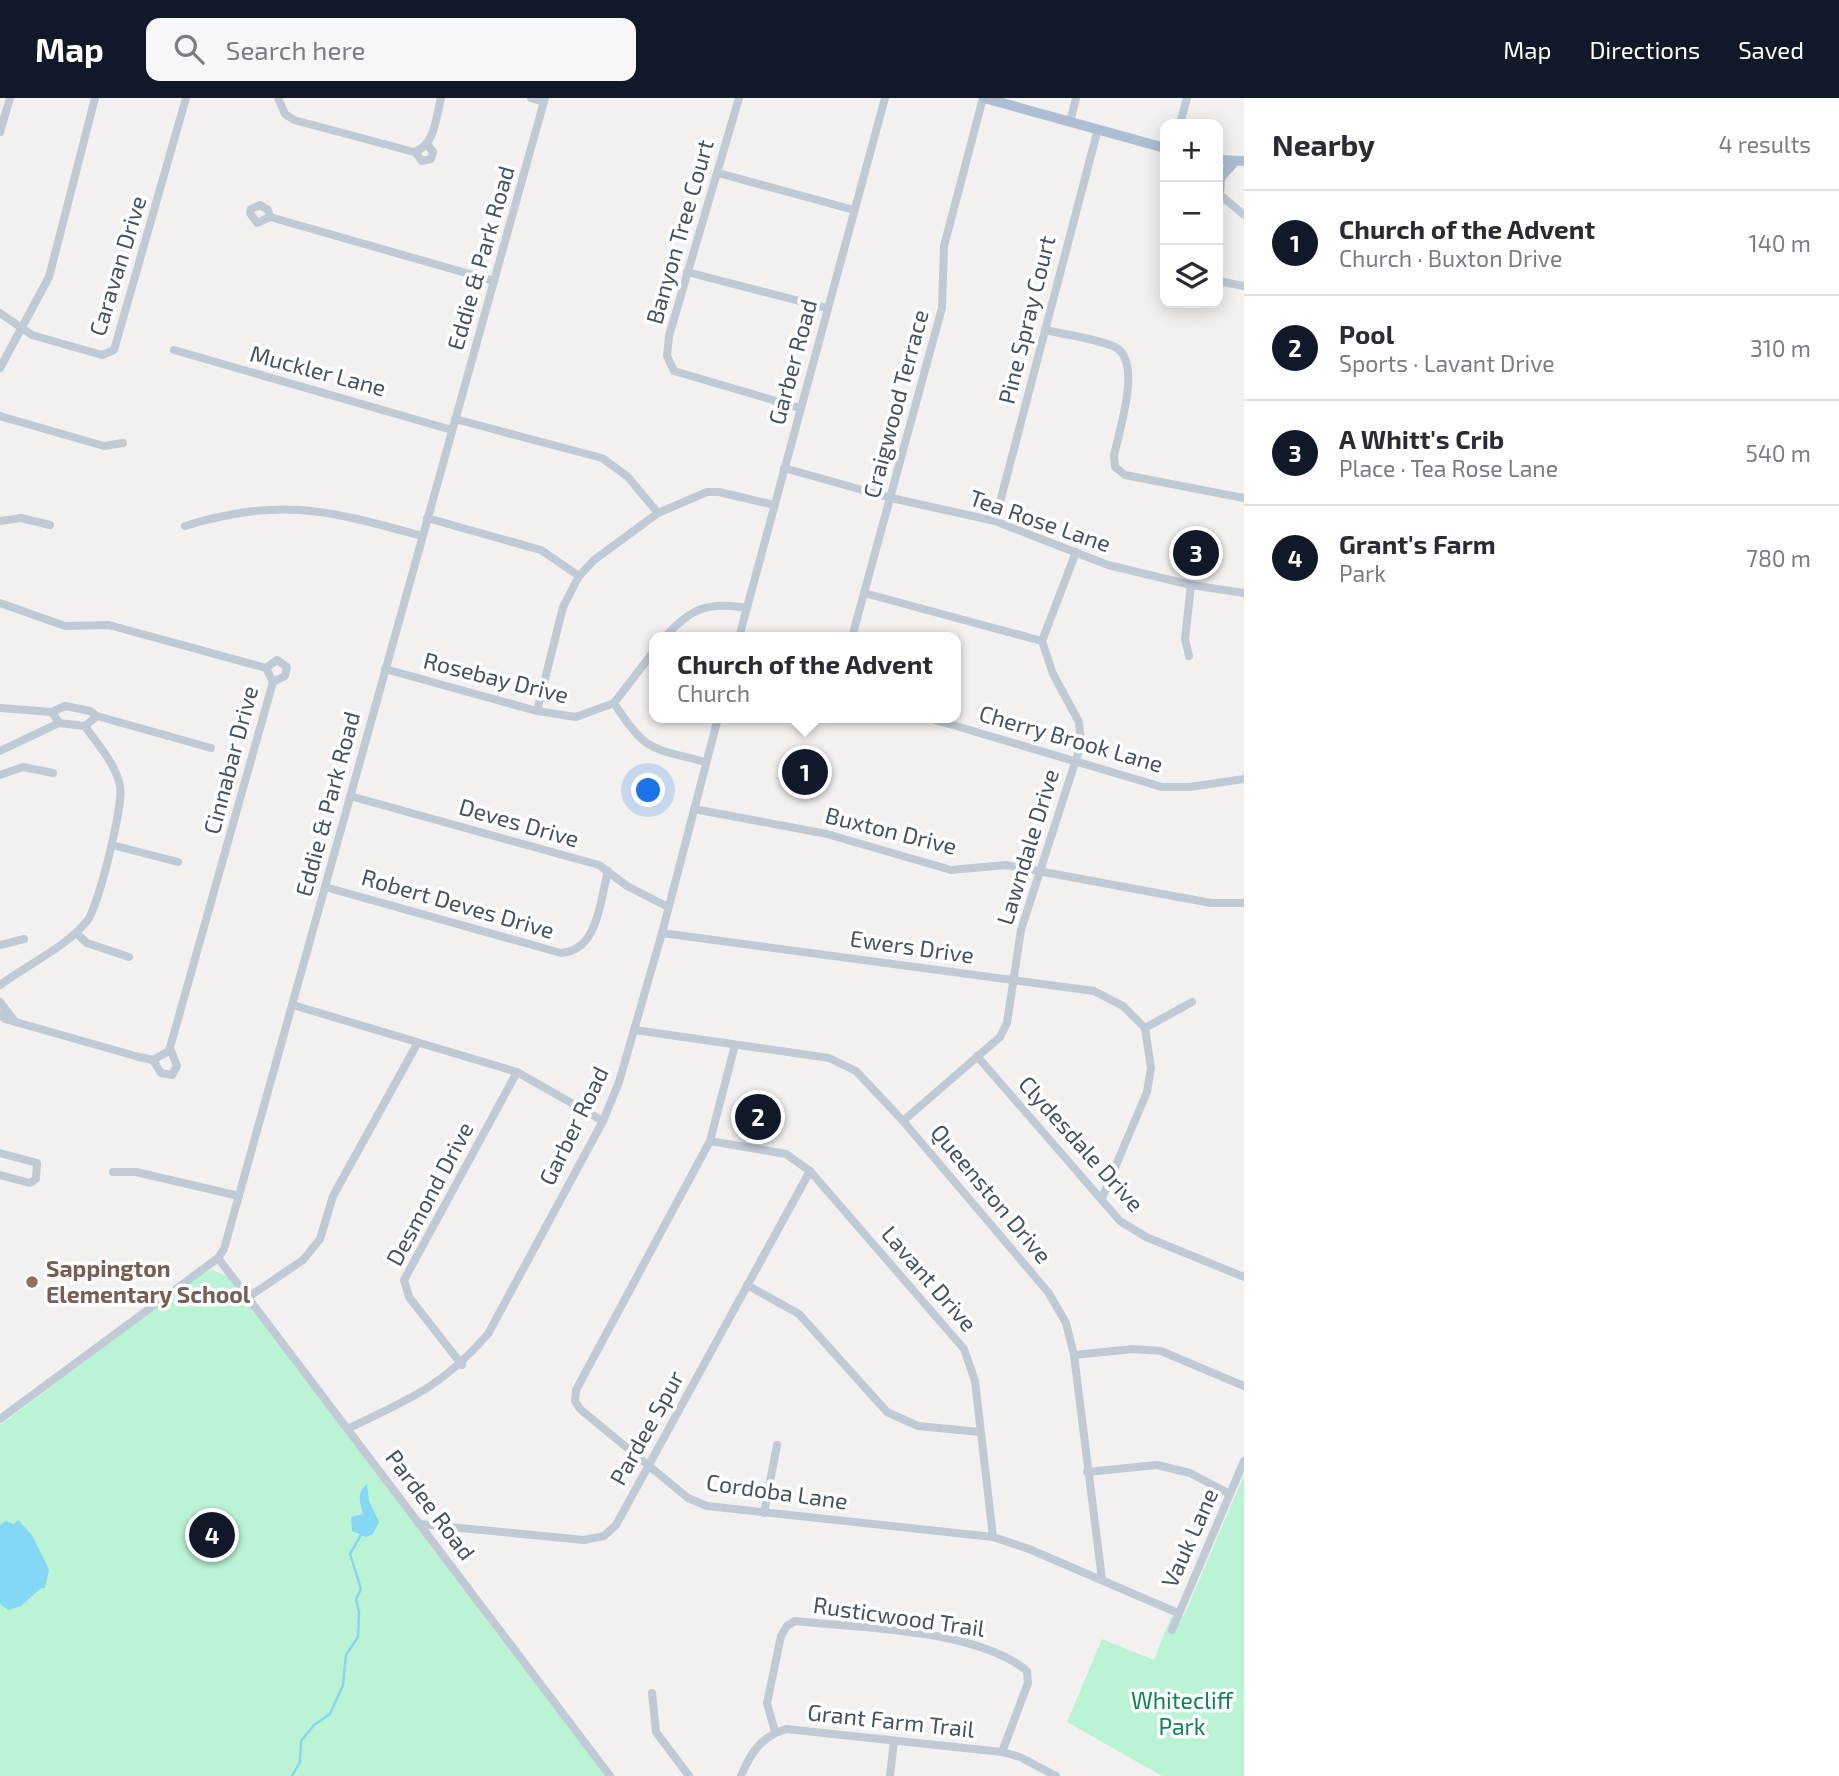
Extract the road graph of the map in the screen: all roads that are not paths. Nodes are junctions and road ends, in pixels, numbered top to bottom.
1 (9, 98) edge
2 (95, 98) edge
3 (186, 98) edge
4 (278, 98) edge
5 (441, 98) edge
6 (531, 98) edge
7 (739, 98) edge
8 (885, 98) edge
9 (983, 98) edge
10 (1076, 98) edge
11 (1187, 98) edge
12 (545, 100) edge
13 (1181, 119) edge
14 (1070, 122) junction
15 (1098, 129) junction
16 (0, 132) edge
17 (1160, 147) edge
18 (1239, 161) edge
19 (718, 173) junction
20 (1220, 182) edge
21 (1223, 197) edge
22 (853, 210) junction
23 (1244, 215) edge
24 (270, 217) dead end
25 (687, 272) junction
26 (494, 281) junction
27 (1223, 282) edge
28 (1244, 286) edge
29 (827, 308) junction
30 (0, 313) edge
31 (21, 329) junction
32 (1045, 330) junction
33 (174, 349) dead end
34 (0, 368) edge
35 (800, 408) junction
36 (0, 416) edge
37 (455, 418) junction
38 (452, 430) junction
39 (123, 443) dead end
40 (784, 468) junction
41 (891, 498) junction
42 (1244, 498) edge
43 (774, 505) junction
44 (658, 513) junction
45 (427, 518) junction
46 (0, 521) edge
47 (995, 521) junction
48 (50, 525) dead end
49 (185, 526) dead end
50 (422, 536) junction
51 (1076, 552) junction
52 (579, 576) junction
53 (1191, 585) junction
54 (864, 593) junction
55 (1244, 593) edge
56 (0, 603) edge
57 (747, 608) junction
58 (670, 632) edge
59 (740, 632) edge
60 (853, 632) edge
61 (1042, 641) junction
62 (1189, 656) dead end
63 (649, 658) edge
64 (266, 668) junction
65 (385, 669) junction
66 (273, 682) junction
67 (614, 703) junction
68 (0, 708) edge
69 (537, 711) junction
70 (52, 712) junction
71 (97, 716) junction
72 (59, 723) junction
73 (717, 723) edge
74 (946, 723) edge
75 (85, 726) junction
76 (211, 748) dead end
77 (0, 751) edge
78 (1076, 760) junction
79 (705, 762) junction
80 (53, 772) dead end
81 (0, 775) edge
82 (1244, 779) edge
83 (350, 796) junction
84 (694, 809) junction
85 (112, 845) junction
86 (178, 862) dead end
87 (1040, 870) junction
88 (608, 871) junction
89 (325, 887) junction
90 (1244, 903) edge
91 (668, 907) junction
92 (76, 933) junction
93 (662, 933) junction
94 (24, 939) dead end
95 (0, 946) edge
96 (128, 957) dead end
97 (1, 981) edge
98 (1014, 981) junction
99 (0, 1002) edge
100 (1192, 1002) dead end
101 (293, 1005) junction
102 (0, 1014) edge
103 (13, 1019) junction
104 (1145, 1028) junction
105 (635, 1030) junction
106 (417, 1044) junction
107 (735, 1045) junction
108 (170, 1048) junction
109 (977, 1056) junction
110 (153, 1060) junction
111 (517, 1072) junction
112 (603, 1121) junction
113 (903, 1121) junction
114 (710, 1141) junction
115 (0, 1153) edge
116 (810, 1171) junction
117 (113, 1172) dead end
118 (0, 1175) edge
119 (239, 1196) junction
120 (1102, 1198) junction
121 (218, 1258) junction
122 (1244, 1277) edge
123 (747, 1285) junction
124 (250, 1296) junction
125 (1074, 1355) junction
126 (461, 1365) junction
127 (1244, 1387) edge
128 (0, 1419) edge
129 (349, 1428) junction
130 (980, 1432) junction
131 (777, 1445) dead end
132 (1244, 1461) edge
133 (649, 1465) junction
134 (1087, 1472) junction
135 (1230, 1494) junction
136 (764, 1514) junction
137 (419, 1524) junction
138 (993, 1537) junction
139 (1102, 1580) junction
140 (1178, 1613) junction
141 (1172, 1630) dead end
142 (652, 1693) dead end
143 (775, 1732) junction
144 (894, 1741) junction
145 (1002, 1752) junction
146 (610, 1776) edge
147 (689, 1776) edge
148 (741, 1776) edge
149 (890, 1776) edge
150 (1056, 1776) edge

1 - 16 street
2 - 31 street
3 - 31 street, Caravan Drive
4 - 5 street
6 - 12 street
7 - 19 street, Banyon Tree Court
8 - 22 street, Garber Road
9 - 14 main road
9 - 41 street, Craigwood Terrace
10 - 14 street
11 - 13 street
12 - 26 street, Eddie & Park Road
14 - 15 main road
15 - 17 main road
15 - 32 street, Pine Spray Court
18 - 20 main road
19 - 22 street
19 - 25 street, Banyon Tree Court
21 - 23 street
22 - 29 street, Garber Road
24 - 26 street
25 - 29 street
25 - 35 street, Banyon Tree Court
26 - 37 street, Eddie & Park Road
27 - 28 street
29 - 35 street, Garber Road
30 - 31 street
31 - 34 street
32 - 42 street
32 - 47 street, Pine Spray Court
33 - 38 street, Muckler Lane
35 - 40 street, Garber Road
36 - 39 street
37 - 38 street, Eddie & Park Road
37 - 44 street
38 - 45 street, Eddie & Park Road
40 - 41 street, Tea Rose Lane
40 - 43 street, Garber Road
41 - 47 street, Tea Rose Lane
41 - 54 street, Craigwood Terrace
43 - 44 street
43 - 57 street, Garber Road
44 - 52 street
45 - 50 street, Eddie & Park Road
45 - 52 street
46 - 48 street
47 - 51 street, Tea Rose Lane
49 - 50 street
50 - 65 street, Eddie & Park Road
51 - 53 street, Tea Rose Lane
51 - 61 street
52 - 69 street
53 - 55 street, Tea Rose Lane
53 - 62 street
54 - 60 street, Craigwood Terrace
54 - 61 street
56 - 64 street, Cinnabar Drive
57 - 58 street
57 - 59 street, Garber Road
61 - 78 street, Lawndale Drive
63 - 67 street
64 - 66 street, Cinnabar Drive
64 - 66 street
65 - 69 street, Rosebay Drive
65 - 83 street, Eddie & Park Road
66 - 108 street, Cinnabar Drive
67 - 69 street, Rosebay Drive
67 - 79 street
68 - 70 street
70 - 71 street
70 - 72 street
71 - 75 street
71 - 76 street
72 - 75 street
72 - 77 street
73 - 79 street, Garber Road
74 - 78 street, Cherry Brook Lane
75 - 85 street
78 - 82 street, Cherry Brook Lane
78 - 87 street, Lawndale Drive
79 - 84 street, Garber Road
80 - 81 street
83 - 88 street, Deves Drive
83 - 89 street, Eddie & Park Road
84 - 87 street, Buxton Drive
84 - 91 street, Garber Road
85 - 86 street
85 - 92 street
87 - 90 street, Buxton Drive
87 - 98 street, Lawndale Drive
88 - 89 street, Robert Deves Drive
88 - 91 street, Deves Drive
89 - 101 street, Eddie & Park Road
91 - 93 street, Garber Road
92 - 96 street
92 - 97 street
93 - 98 street, Ewers Drive
93 - 105 street, Garber Road
94 - 95 street
98 - 104 street, Ewers Drive
98 - 109 street, Lawndale Drive
99 - 103 street
100 - 104 street
101 - 106 street
101 - 119 street, Eddie & Park Road
102 - 103 street
103 - 110 street
104 - 120 street
105 - 107 street, Queenston Drive
105 - 112 street, Garber Road
106 - 111 street
106 - 124 street
107 - 113 street, Queenston Drive
107 - 114 street, Cordoba Lane
108 - 110 street, Cinnabar Drive
108 - 110 street, Cinnabar Drive
109 - 113 street, Lawndale Drive
109 - 120 street, Clydesdale Drive
111 - 112 street
111 - 126 street, Desmond Drive
112 - 126 street, Garber Road
113 - 125 street, Queenston Drive
114 - 116 street, Lavant Drive
114 - 133 street, Cordoba Lane
115 - 118 street
116 - 123 street, Pardee Spur
116 - 130 street, Lavant Drive
117 - 119 street
119 - 121 street, Eddie & Park Road
120 - 122 street, Clydesdale Drive
121 - 124 street, Pardee Road
121 - 128 street
123 - 130 street
123 - 133 street, Pardee Spur
124 - 129 street, Pardee Road
125 - 127 street
125 - 134 street, Queenston Drive
126 - 129 street, Garber Road
129 - 137 street, Pardee Road
130 - 138 street, Lavant Drive
131 - 136 street
132 - 135 street, Vauk Lane
133 - 136 street, Cordoba Lane
133 - 137 street, Pardee Spur
134 - 135 street
134 - 139 street, Queenston Drive
135 - 140 street, Vauk Lane
136 - 138 street, Cordoba Lane
137 - 146 street, Pardee Road
138 - 139 street, Cordoba Lane
139 - 140 street, Cordoba Lane
140 - 141 street, Vauk Lane
142 - 147 street
143 - 144 street, Grant Farm Trail
143 - 145 street, Rusticwood Trail
143 - 148 street, Grant Farm Trail
144 - 145 street, Grant Farm Trail
144 - 149 street
145 - 150 street, Grant Farm Trail

